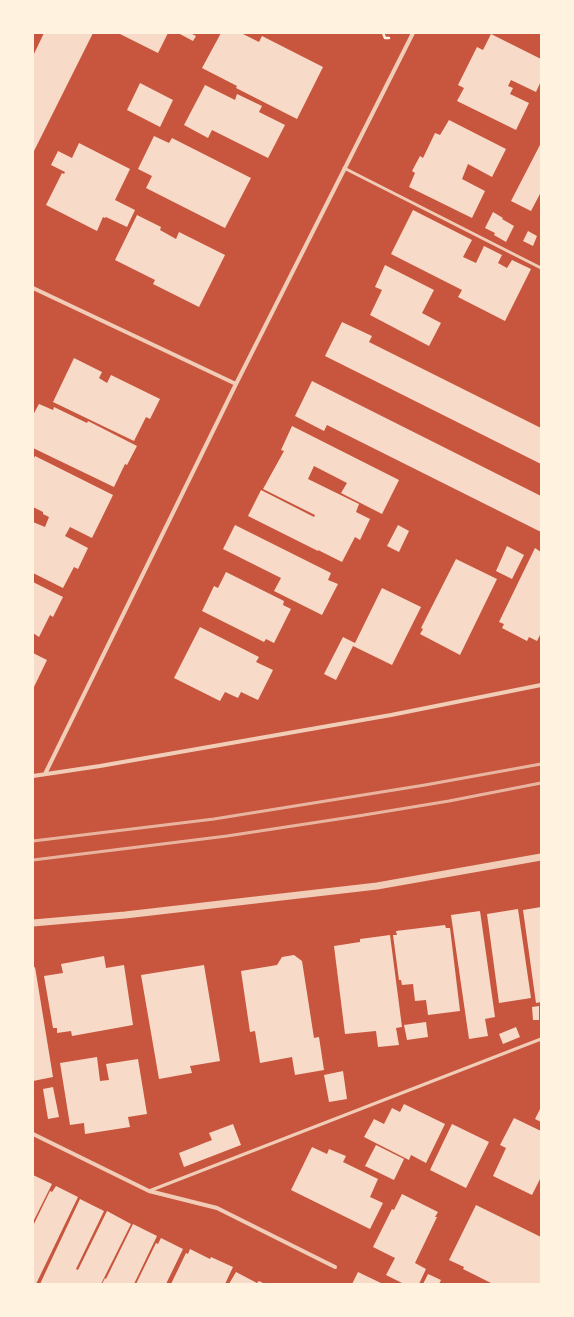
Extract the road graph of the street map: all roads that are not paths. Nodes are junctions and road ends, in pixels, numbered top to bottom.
1 (413, 33) edge
2 (344, 168) junction
3 (541, 268) edge
4 (33, 288) edge
5 (236, 384) junction
6 (541, 685) edge
7 (45, 774) junction
8 (33, 776) edge
9 (541, 856) edge
10 (33, 923) edge
11 (541, 1039) edge
12 (33, 1134) edge
13 (149, 1191) junction
14 (335, 1267) dead end

1 - 2 street
2 - 3 lane
2 - 5 street
4 - 5 street
5 - 7 street
6 - 7 street
7 - 8 street
9 - 10 street
11 - 13 lane
12 - 13 street
13 - 14 street

